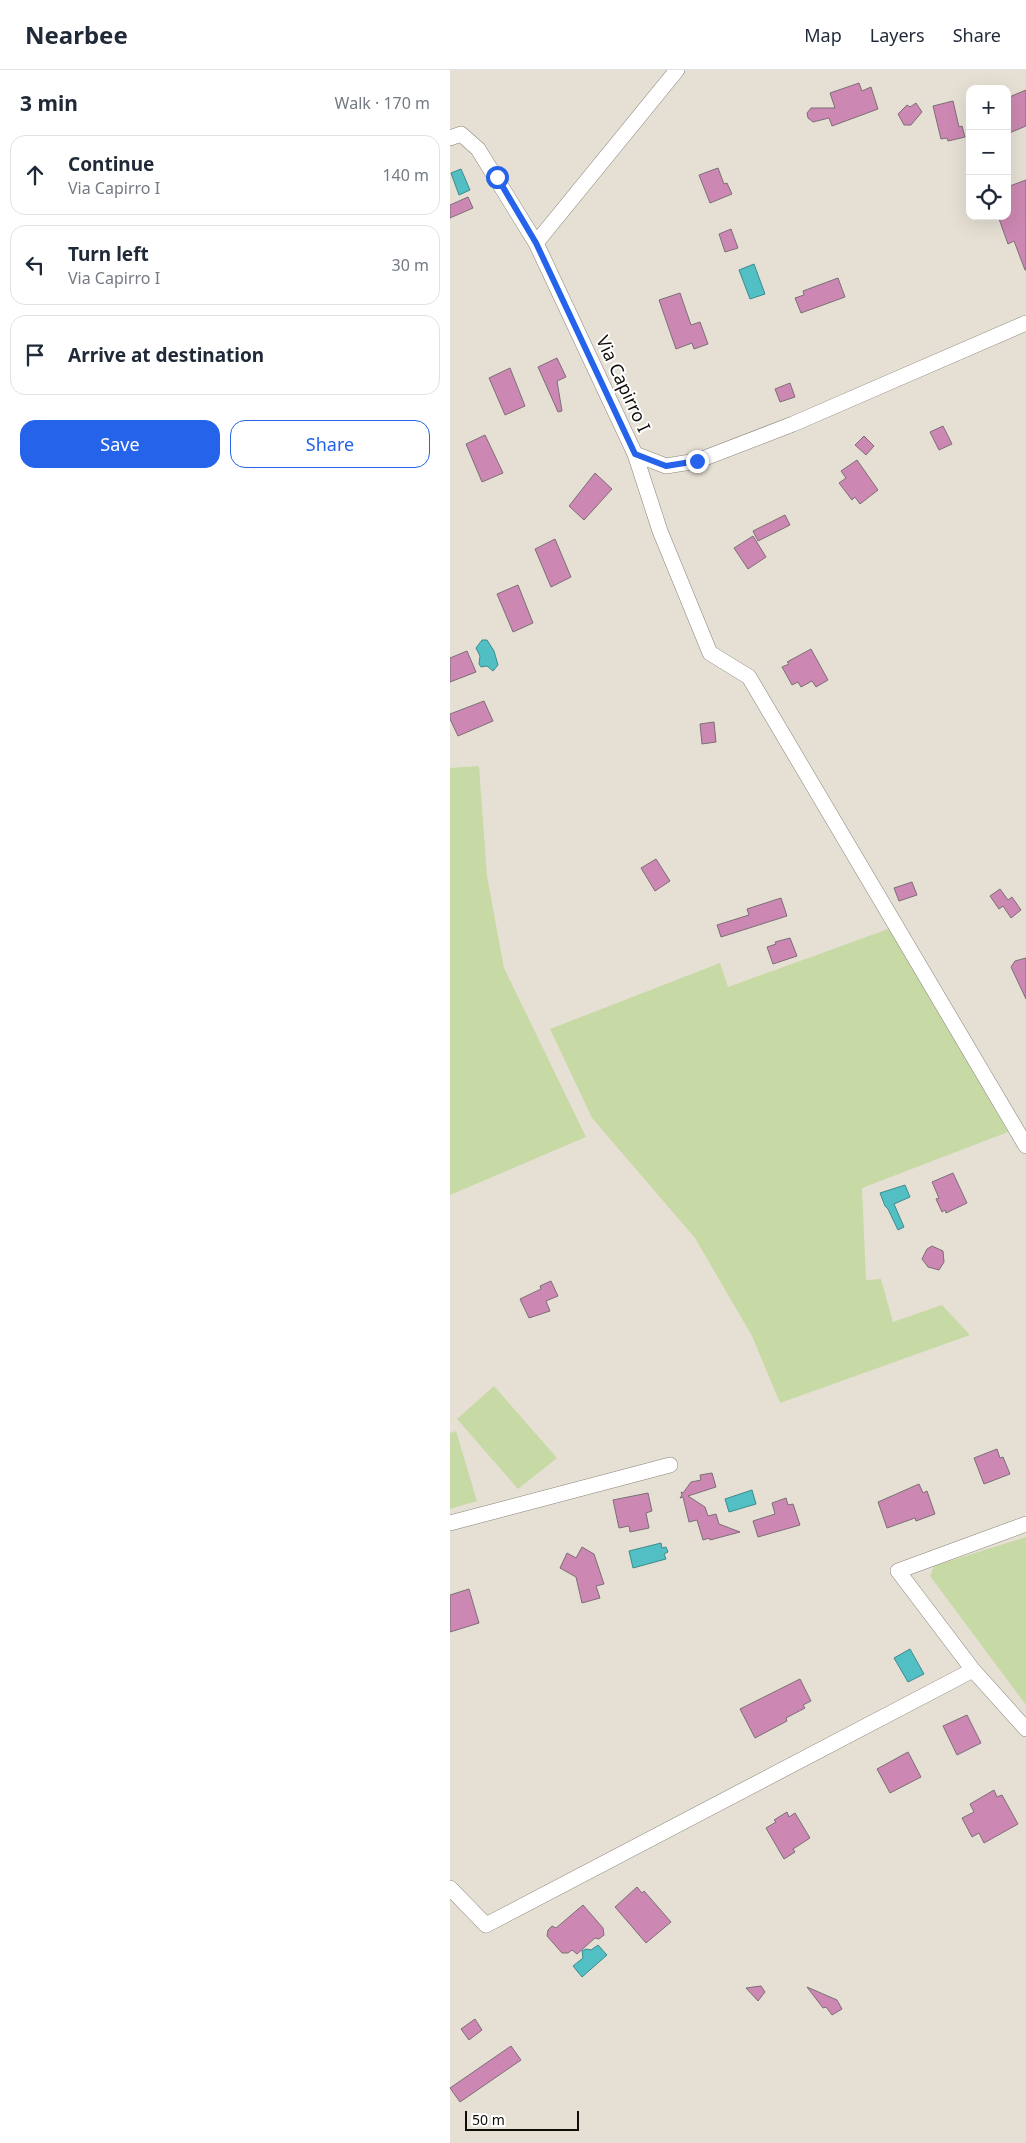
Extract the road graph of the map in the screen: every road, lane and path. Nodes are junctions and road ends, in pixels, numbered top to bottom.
1 (677, 70) edge
2 (450, 138) edge
3 (536, 243) junction
4 (1026, 323) edge
5 (635, 454) junction
6 (1026, 1146) edge
7 (670, 1465) dead end
8 (450, 1523) edge
9 (1026, 1524) edge
10 (973, 1670) junction
11 (1026, 1729) edge
12 (450, 1888) edge

1 - 3 street
2 - 3 street, Via Capirro I
3 - 5 street, Via Capirro I
4 - 5 street, Via Capirro I
5 - 6 street
7 - 8 street
9 - 10 street
10 - 11 street
10 - 12 street

